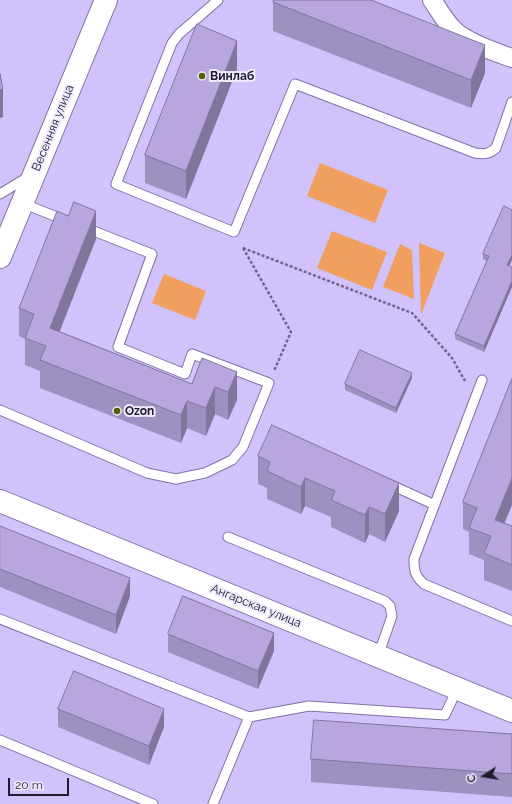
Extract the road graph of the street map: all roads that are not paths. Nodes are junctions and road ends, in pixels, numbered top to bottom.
1 (106, 0) edge
2 (218, 0) edge
3 (432, 0) edge
4 (512, 58) edge
5 (512, 102) edge
6 (34, 173) junction
7 (0, 194) edge
8 (22, 203) junction
9 (0, 257) edge
10 (482, 380) dead end
11 (0, 410) edge
12 (384, 482) edge
13 (0, 502) edge
14 (435, 505) junction
15 (228, 537) dead end
16 (0, 619) edge
17 (512, 621) edge
18 (378, 656) junction
19 (457, 688) junction
20 (512, 710) edge
21 (248, 717) junction
22 (0, 740) edge
23 (153, 804) edge
24 (213, 804) edge

1 - 6 street, Весенняя улица
2 - 5 lane
3 - 4 street
6 - 7 lane
6 - 8 street, Весенняя улица
8 - 9 street, Весенняя улица
8 - 11 lane
10 - 14 lane
12 - 14 lane
13 - 18 street, Ангарская улица
14 - 17 lane
15 - 18 lane
16 - 21 lane
18 - 19 street, Ангарская улица
19 - 20 street, Ангарская улица
19 - 21 lane
21 - 24 lane
22 - 23 lane

